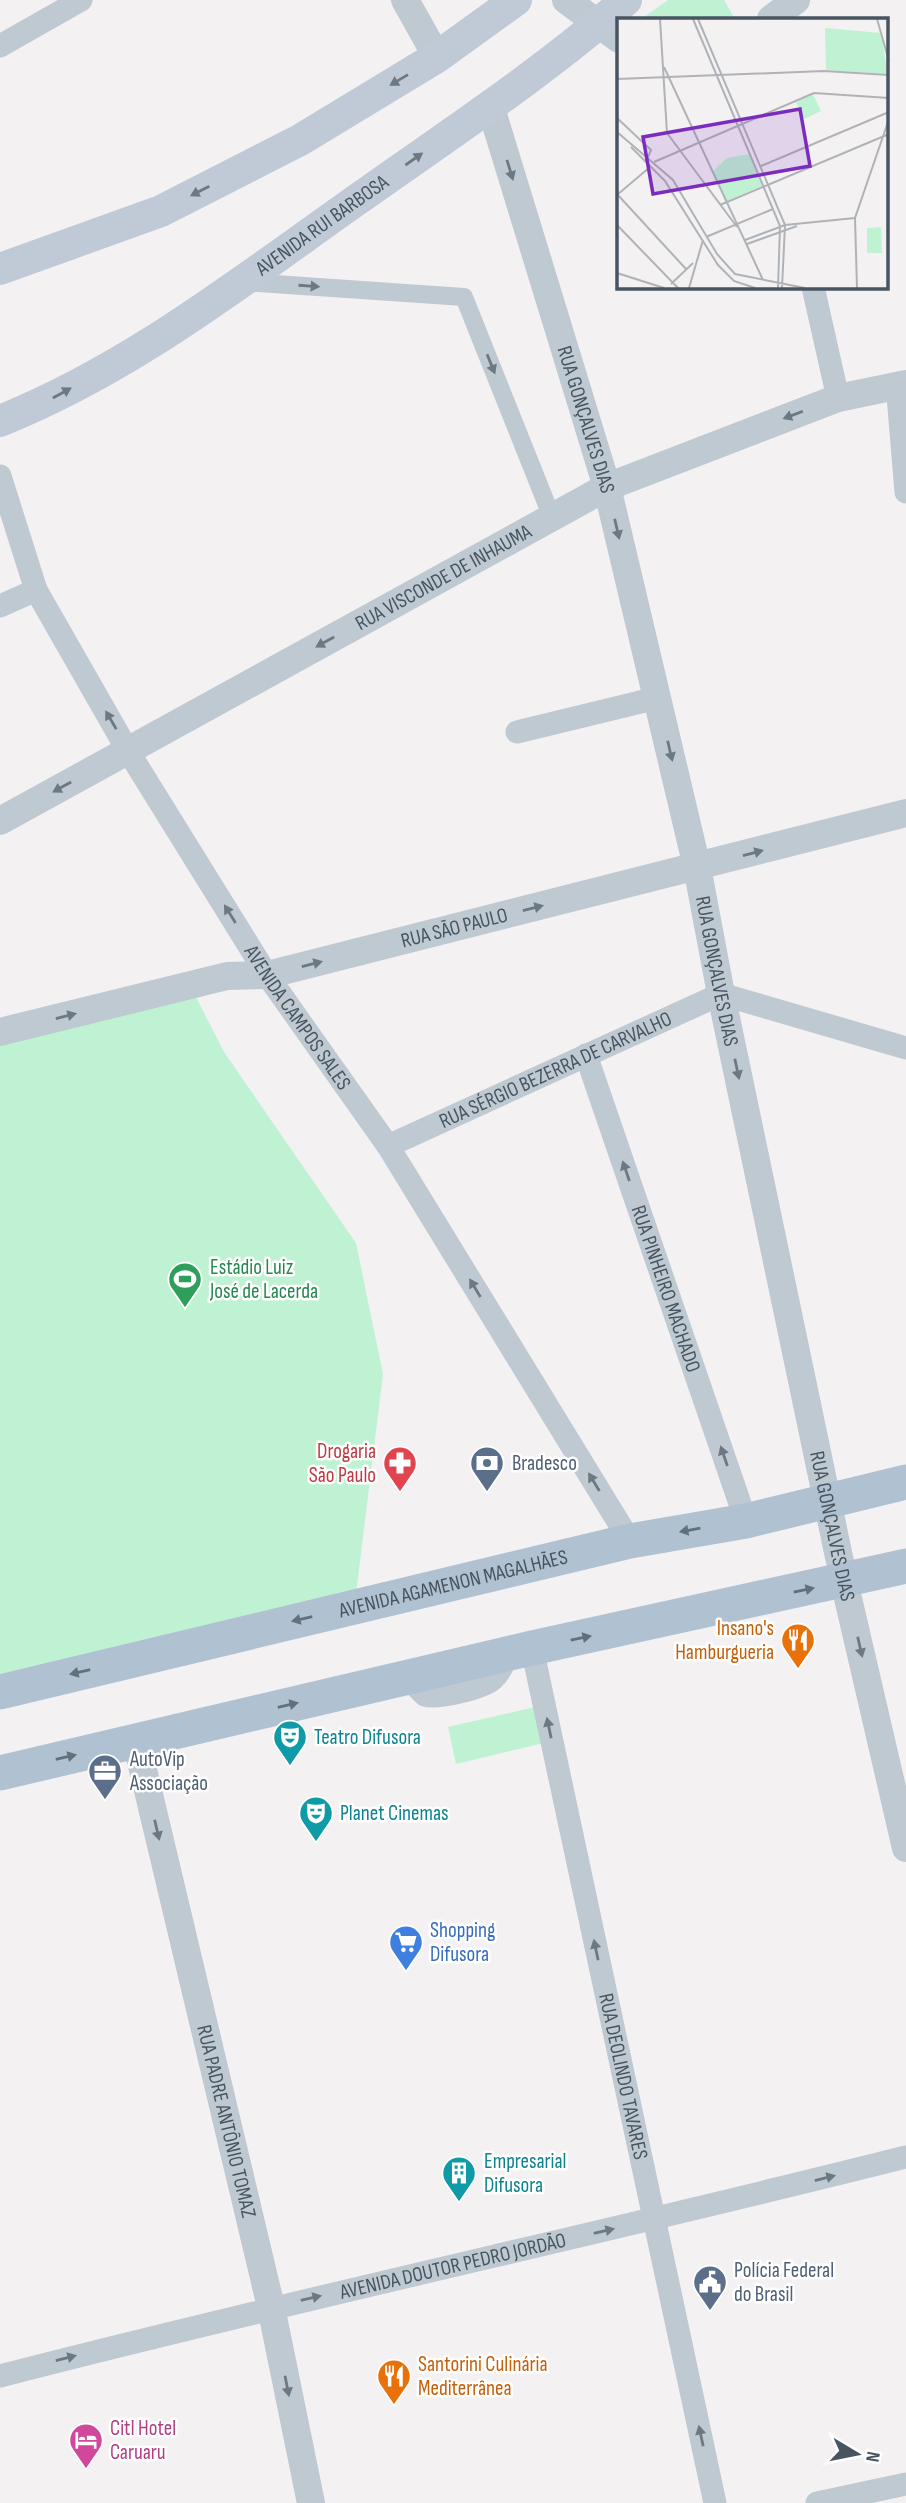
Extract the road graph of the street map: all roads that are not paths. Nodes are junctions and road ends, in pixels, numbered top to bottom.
1 (80, 0) edge
2 (405, 0) edge
3 (516, 0) edge
4 (566, 0) edge
5 (625, 0) edge
6 (796, 0) edge
7 (772, 18) edge
8 (608, 32) edge
9 (0, 47) edge
10 (437, 57) junction
11 (490, 105) junction
12 (0, 269) edge
13 (241, 282) junction
14 (813, 289) edge
15 (901, 384) edge
16 (838, 398) junction
17 (0, 421) edge
18 (0, 476) edge
19 (607, 486) junction
20 (906, 492) edge
21 (551, 515) junction
22 (36, 590) junction
23 (0, 606) edge
24 (657, 698) junction
25 (517, 732) dead end
26 (128, 751) junction
27 (906, 813) edge
28 (0, 821) edge
29 (697, 867) junction
30 (267, 975) junction
31 (720, 994) junction
32 (0, 1032) edge
33 (906, 1048) edge
34 (586, 1055) junction
35 (388, 1146) junction
36 (906, 1482) edge
37 (829, 1500) junction
38 (746, 1521) junction
39 (630, 1541) junction
40 (906, 1566) edge
41 (845, 1581) junction
42 (520, 1651) junction
43 (0, 1692) edge
44 (136, 1740) junction
45 (0, 1773) edge
46 (906, 1848) edge
47 (906, 2157) edge
48 (653, 2221) junction
49 (271, 2307) junction
50 (0, 2376) edge
51 (906, 2484) edge
52 (311, 2503) edge
53 (715, 2503) edge
54 (817, 2503) edge

1 - 9 street
2 - 10 street
3 - 10 main road
4 - 8 street
5 - 8 main road, AVENIDA RUI BARBOSA
6 - 7 street
8 - 11 main road, AVENIDA RUI BARBOSA
10 -> 12 main road
13 -> 11 main road, AVENIDA RUI BARBOSA
11 -> 19 street, RUA GONÇALVES DIAS
17 -> 13 main road, AVENIDA RUI BARBOSA
13 -> 21 street
14 - 16 street
15 - 16 street, RUA VISCONDE DE INHAUMA
15 - 20 street
16 -> 19 street, RUA VISCONDE DE INHAUMA
18 - 22 street, AVENIDA CAMPOS SALES
19 - 21 street, RUA VISCONDE DE INHAUMA
19 -> 24 street, RUA GONÇALVES DIAS
21 -> 26 street, RUA VISCONDE DE INHAUMA
22 - 23 street
26 -> 22 street, AVENIDA CAMPOS SALES
24 - 25 street
24 -> 29 street, RUA GONÇALVES DIAS
26 -> 28 street, RUA VISCONDE DE INHAUMA
30 -> 26 street, AVENIDA CAMPOS SALES
29 -> 27 street, RUA SÃO PAULO
30 -> 29 street, RUA SÃO PAULO
29 - 31 street, RUA GONÇALVES DIAS
32 -> 30 street, RUA SÃO PAULO
30 - 35 street, AVENIDA CAMPOS SALES
31 - 33 street
31 - 34 street, RUA SÉRGIO BEZERRA DE CARVALHO
31 -> 37 street, RUA GONÇALVES DIAS
34 - 35 street, RUA SÉRGIO BEZERRA DE CARVALHO
38 -> 34 street, RUA PINHEIRO MACHADO
39 -> 35 street, AVENIDA CAMPOS SALES
36 - 37 main road, AVENIDA AGAMENON MAGALHÃES
37 - 38 main road, AVENIDA AGAMENON MAGALHÃES
37 - 41 street, RUA GONÇALVES DIAS
38 -> 39 main road, AVENIDA AGAMENON MAGALHÃES
39 -> 43 main road, AVENIDA AGAMENON MAGALHÃES
40 - 41 main road
42 -> 41 main road
41 -> 46 street, RUA GONÇALVES DIAS
44 -> 42 main road
48 -> 42 street, RUA DEOLINDO TAVARES
45 -> 44 main road
44 -> 49 street, RUA PADRE ANTÔNIO TOMAZ
48 -> 47 street, AVENIDA DOUTOR PEDRO JORDÃO
49 -> 48 street, AVENIDA DOUTOR PEDRO JORDÃO
53 -> 48 street, RUA DEOLINDO TAVARES
50 -> 49 street, AVENIDA DOUTOR PEDRO JORDÃO
49 -> 52 street, RUA PADRE ANTÔNIO TOMAZ
51 - 54 street

